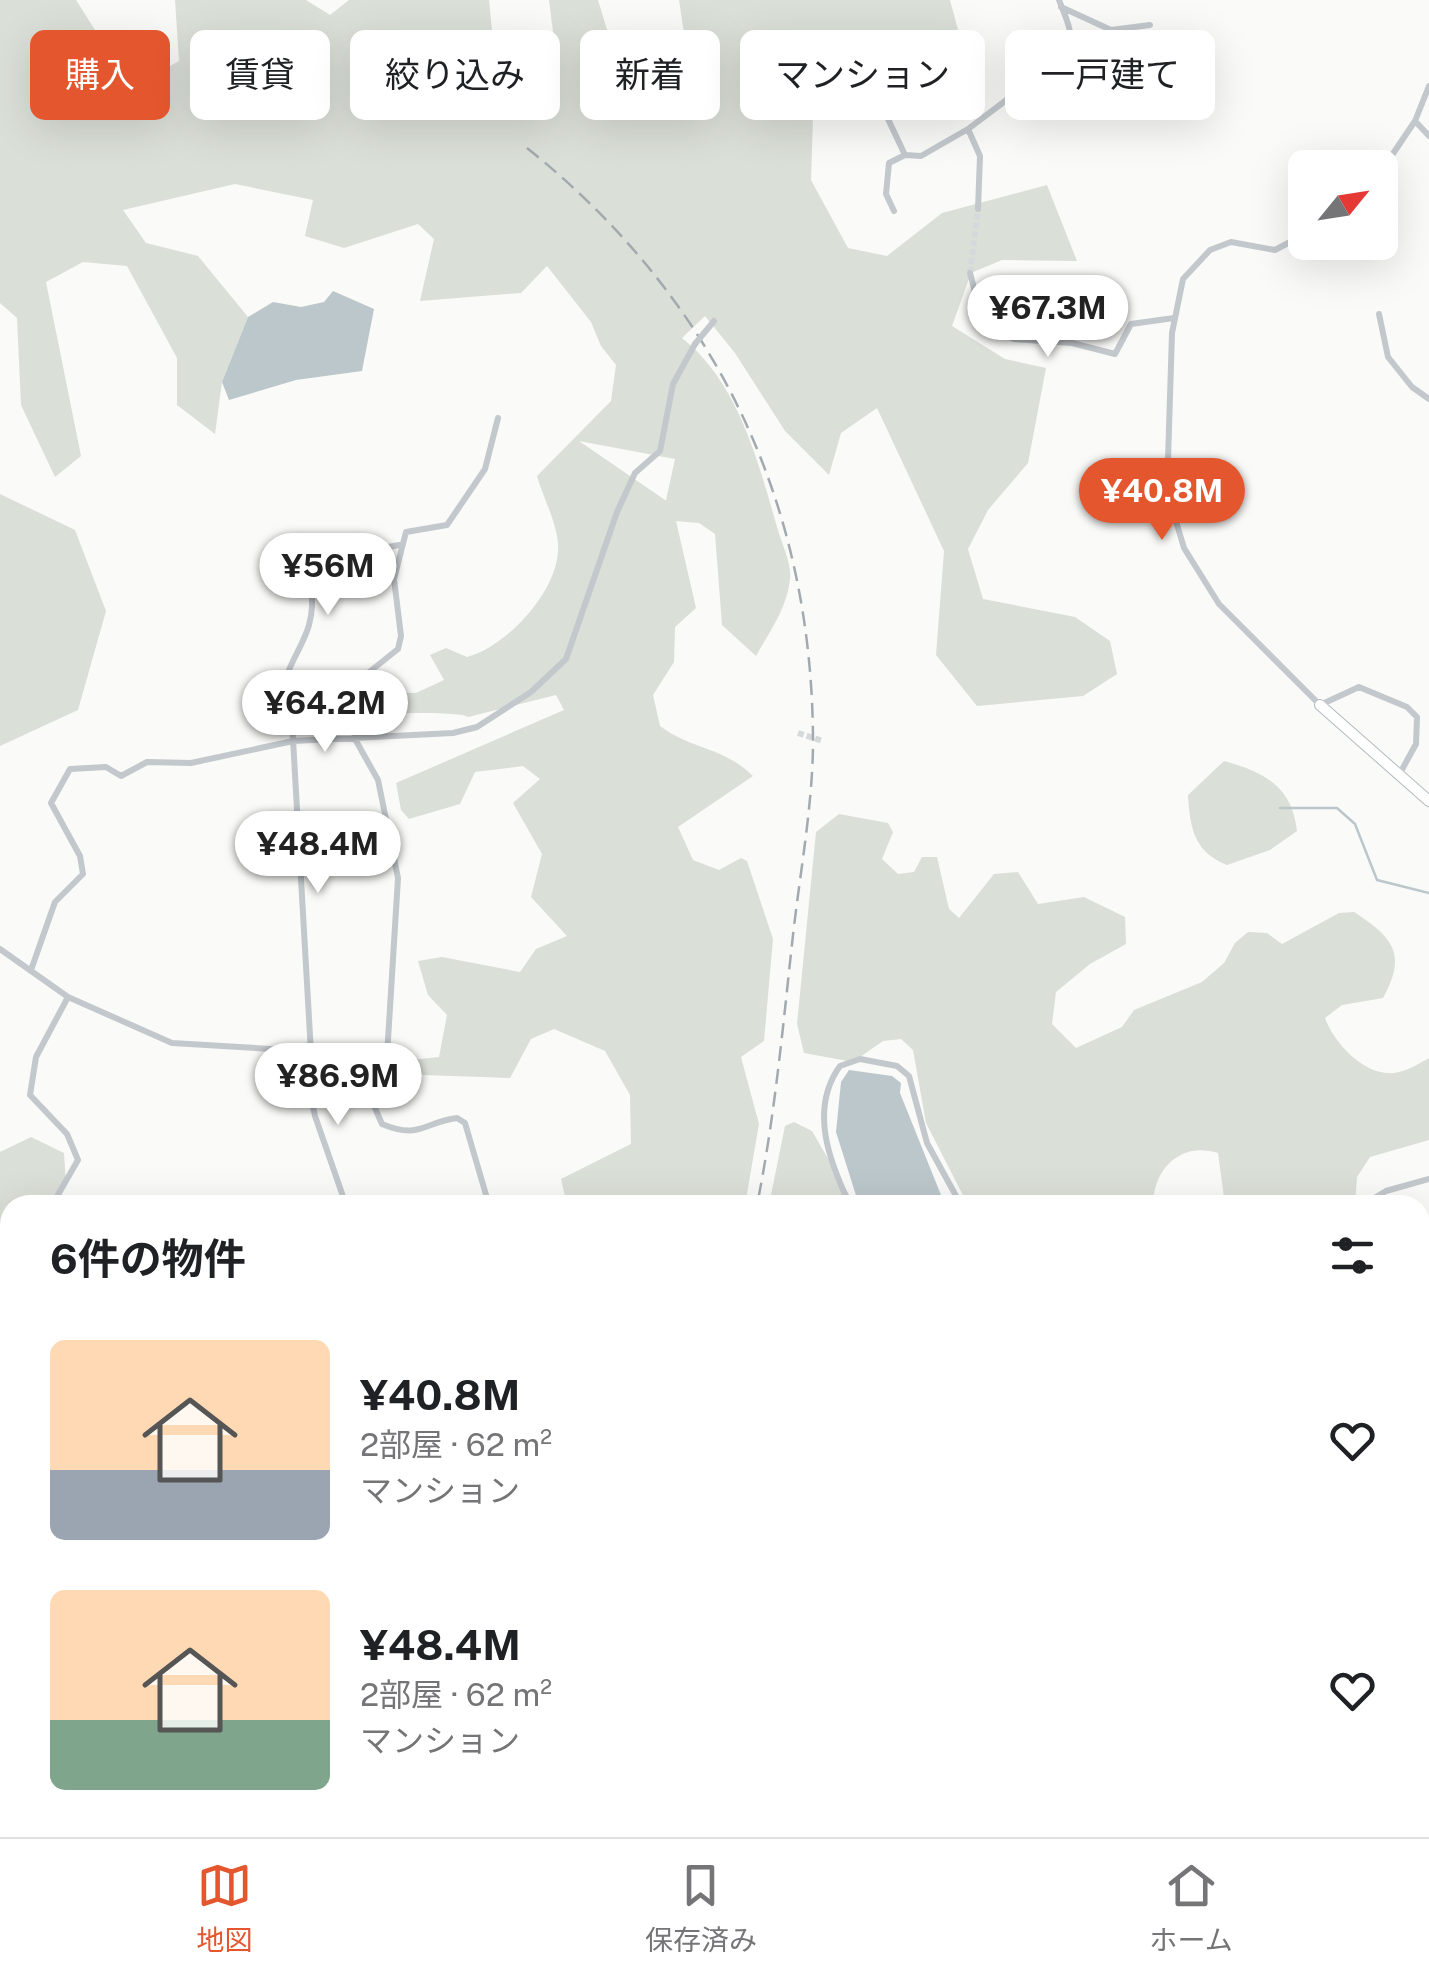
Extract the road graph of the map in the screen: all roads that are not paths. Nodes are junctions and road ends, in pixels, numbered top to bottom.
1 (1060, 3) edge
2 (1150, 25) dead end
3 (1067, 30) edge
4 (1429, 86) edge
5 (1005, 101) edge
6 (888, 120) edge
7 (1415, 121) junction
8 (968, 129) junction
9 (1429, 136) edge
10 (1395, 150) edge
11 (905, 155) junction
12 (978, 209) tunnel mouth
13 (894, 210) dead end
14 (1288, 243) edge
15 (970, 274) tunnel mouth
16 (1378, 314) dead end
17 (1174, 318) junction
18 (714, 321) dead end
19 (1429, 399) edge
20 (498, 418) dead end
21 (400, 545) junction
22 (1320, 705) junction
23 (356, 739) junction
24 (293, 740) junction
25 (1400, 775) junction
26 (1429, 801) edge
27 (0, 949) edge
28 (30, 970) junction
29 (68, 997) junction
30 (311, 1053) junction
31 (387, 1056) junction
32 (1429, 1179) edge
33 (58, 1195) edge
34 (342, 1195) edge
35 (486, 1195) edge
36 (846, 1195) edge
37 (956, 1195) edge
38 (1379, 1195) edge
39 (83, 1837) edge
40 (101, 1837) edge

1 - 2 street
1 - 3 street
4 - 7 street
5 - 8 street
6 - 11 street
7 - 9 street
7 - 10 street
8 - 11 street
8 - 12 street
11 - 13 street
14 - 17 street
15 - 17 street
16 - 19 street
17 - 22 street
18 - 23 street, bridge
20 - 21 street
21 - 23 street
21 - 24 street
22 - 25 street
22 - 25 street
23 - 24 street
23 - 31 street
24 - 28 street
24 - 30 street
25 - 26 street
27 - 28 street
28 - 29 street
29 - 30 street
29 - 33 street
30 - 31 street
30 - 34 street
31 - 35 street
32 - 38 street
36 - 37 street
39 - 40 street

